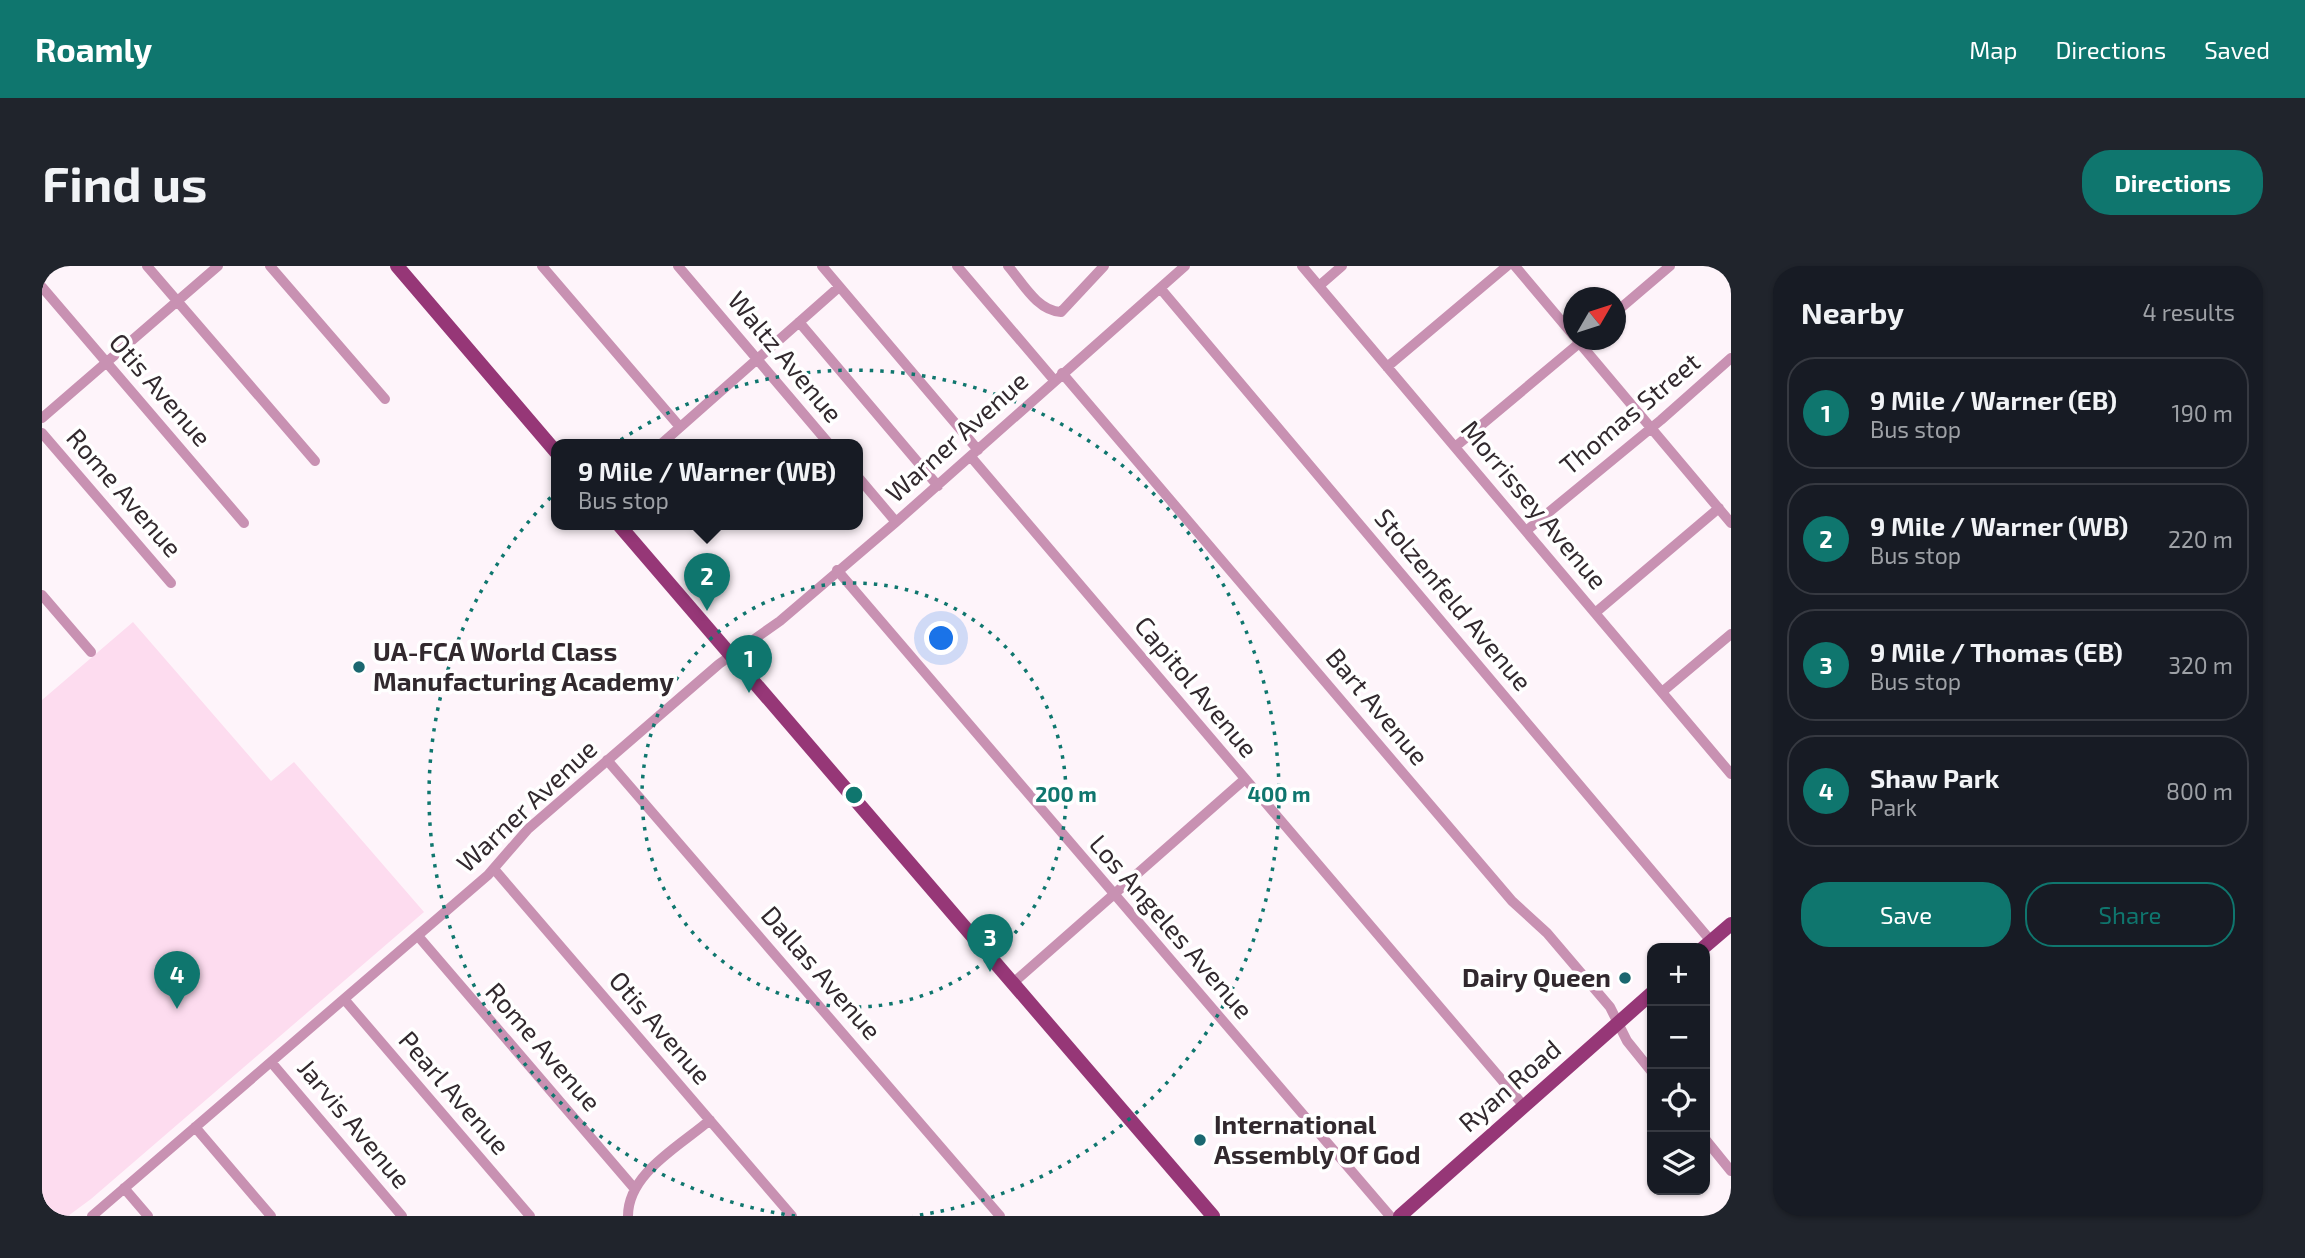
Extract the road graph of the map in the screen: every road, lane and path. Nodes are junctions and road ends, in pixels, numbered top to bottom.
1 (147, 266) edge
2 (218, 266) edge
3 (270, 266) edge
4 (397, 266) edge
5 (542, 266) edge
6 (678, 266) edge
7 (822, 266) edge
8 (957, 266) edge
9 (1104, 266) edge
10 (1185, 266) edge
11 (1302, 266) edge
12 (1342, 266) edge
13 (1507, 266) edge
14 (1515, 266) edge
15 (1670, 266) edge
16 (1016, 269) edge
17 (1319, 286) junction
18 (42, 287) edge
19 (839, 287) junction
20 (1160, 288) junction
21 (178, 302) junction
22 (1626, 303) edge
23 (799, 322) junction
24 (1563, 322) edge
25 (1565, 350) edge
26 (1587, 350) edge
27 (1731, 358) edge
28 (758, 359) junction
29 (107, 363) junction
30 (1387, 367) junction
31 (1058, 377) junction
32 (386, 400) dead end
33 (42, 418) edge
34 (680, 426) junction
35 (1651, 429) junction
36 (42, 433) edge
37 (666, 439) edge
38 (826, 439) edge
39 (551, 446) edge
40 (1455, 447) junction
41 (975, 454) junction
42 (315, 461) dead end
43 (863, 483) edge
44 (938, 486) junction
45 (1719, 508) junction
46 (896, 522) junction
47 (244, 523) dead end
48 (1731, 523) edge
49 (623, 530) edge
50 (1526, 531) junction
51 (837, 570) junction
52 (171, 583) dead end
53 (42, 595) edge
54 (1595, 613) junction
55 (1731, 634) edge
56 (91, 652) dead end
57 (731, 656) junction
58 (1662, 692) junction
59 (607, 760) junction
60 (1730, 772) edge
61 (1245, 779) junction
62 (494, 869) junction
63 (1112, 894) junction
64 (1731, 924) edge
65 (418, 936) junction
66 (1705, 943) edge
67 (1709, 943) edge
68 (1013, 984) junction
69 (1647, 997) edge
70 (344, 999) junction
71 (1618, 1023) junction
72 (271, 1062) junction
73 (1650, 1069) edge
74 (1524, 1106) junction
75 (710, 1120) junction
76 (195, 1127) junction
77 (1710, 1145) edge
78 (1731, 1171) edge
79 (124, 1188) junction
80 (634, 1188) junction
81 (92, 1216) edge
82 (148, 1216) edge
83 (271, 1216) edge
84 (402, 1216) edge
85 (530, 1216) edge
86 (628, 1216) edge
87 (792, 1216) edge
88 (1000, 1216) edge
89 (1213, 1216) edge
90 (1390, 1216) edge
91 (1400, 1216) edge

1 - 21 street
2 - 21 street
3 - 32 street
4 - 39 main road
5 - 34 street
6 - 28 street, Waltz Avenue
7 - 19 street, Capitol Avenue
8 - 31 street, Bart Avenue
9 - 16 street
10 - 20 street, Warner Avenue
11 - 17 street, Morrissey Avenue
12 - 17 street
13 - 30 street
14 - 24 street
15 - 22 street
17 - 30 street, Morrissey Avenue
18 - 29 street, Otis Avenue
19 - 23 street
19 - 41 street, Capitol Avenue
20 - 31 street, Warner Avenue
20 - 66 street, Stolzenfeld Avenue
21 - 29 street
21 - 42 street
23 - 28 street
23 - 44 street
25 - 40 street
26 - 35 street
27 - 35 street, Thomas Street
28 - 34 street
28 - 38 street, Waltz Avenue
29 - 33 street
29 - 47 street, Otis Avenue
30 - 40 street, Morrissey Avenue
31 - 41 street, Warner Avenue
31 - 71 street, Bart Avenue
34 - 37 street
35 - 45 street
35 - 50 street, Thomas Street
36 - 52 street, Rome Avenue
40 - 50 street, Morrissey Avenue
41 - 44 street, Warner Avenue
41 - 61 street, Capitol Avenue
43 - 46 street
44 - 46 street, Warner Avenue
45 - 48 street
45 - 54 street
46 - 51 street, Warner Avenue
49 - 57 main road
50 - 54 street, Morrissey Avenue
51 - 57 street, Warner Avenue
51 - 63 street, Los Angeles Avenue
53 - 56 street
54 - 58 street, Morrissey Avenue
55 - 58 street
57 - 59 street, Warner Avenue
57 - 68 main road
58 - 60 street, Morrissey Avenue
59 - 62 street, Warner Avenue
59 - 88 street, Dallas Avenue
61 - 63 street
61 - 74 street, Capitol Avenue
62 - 65 street, Warner Avenue
62 - 75 street, Otis Avenue
63 - 68 street
63 - 90 street, Los Angeles Avenue
64 - 67 main road
65 - 70 street, Warner Avenue
65 - 80 street, Rome Avenue
68 - 89 main road
69 - 71 main road, Ryan Road
70 - 72 street, Warner Avenue
70 - 85 street, Pearl Avenue
71 - 73 street, Bart Avenue
71 - 74 main road, Ryan Road
72 - 76 street, Warner Avenue
72 - 84 street, Jarvis Avenue
74 - 91 main road, Ryan Road
75 - 80 street
75 - 87 street, Otis Avenue
76 - 79 street, Warner Avenue
76 - 83 street
77 - 78 street
79 - 81 street, Warner Avenue
79 - 82 street
80 - 86 street

